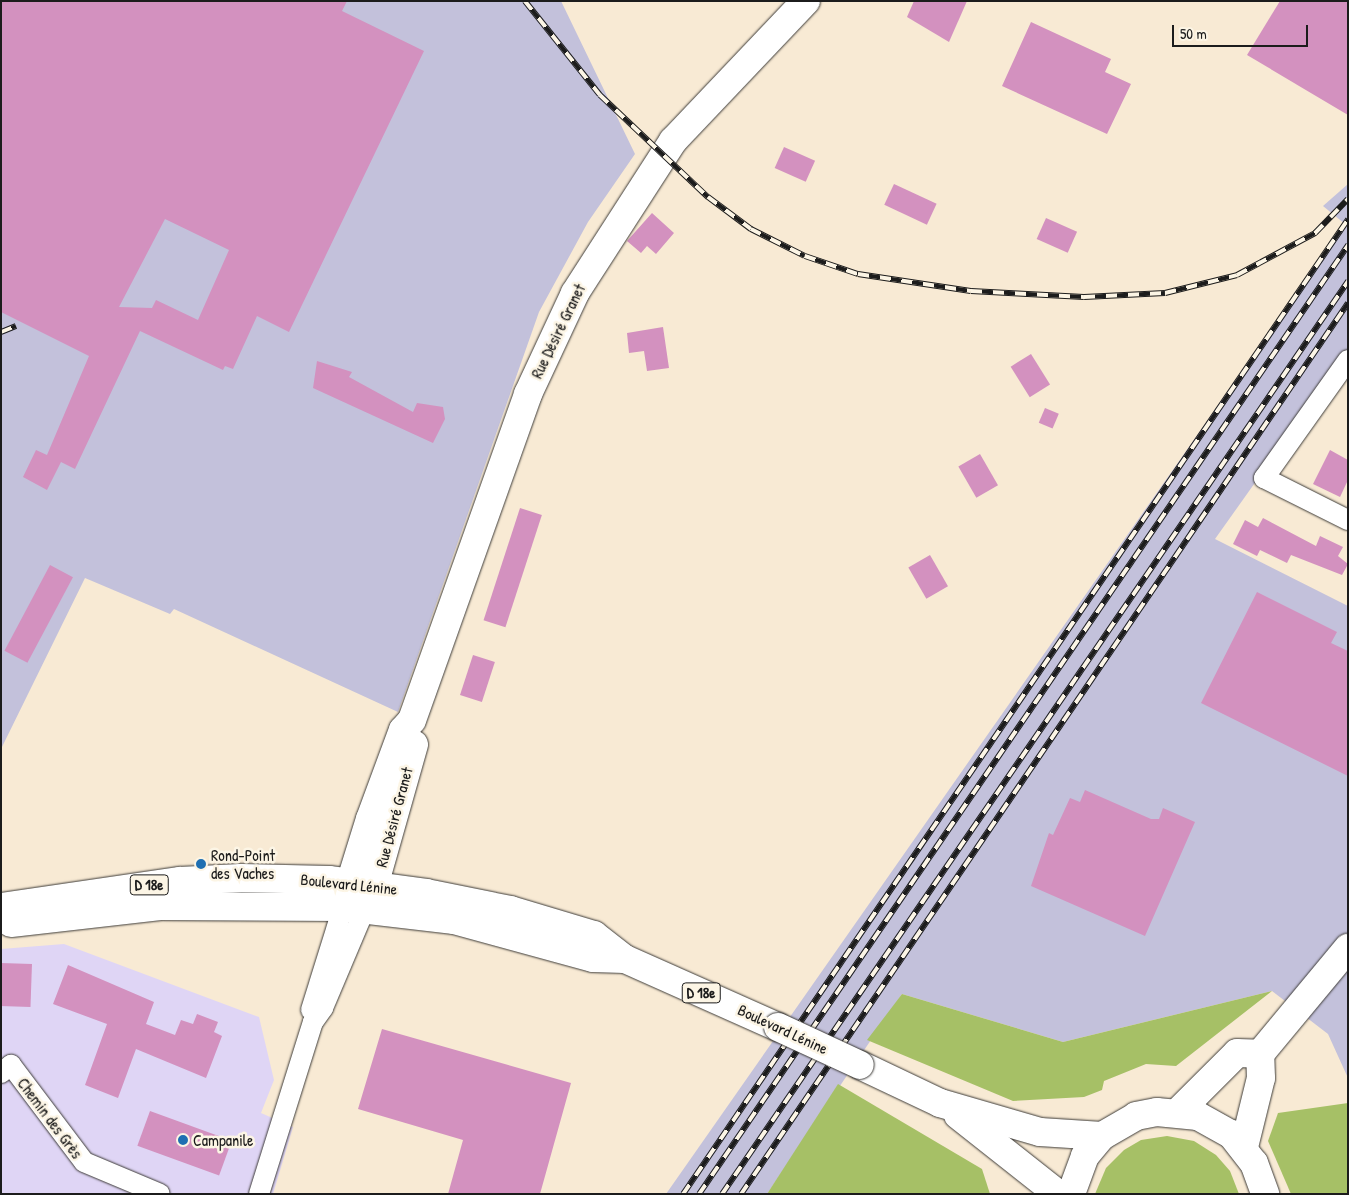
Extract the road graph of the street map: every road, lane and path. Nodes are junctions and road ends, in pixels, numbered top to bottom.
1 (806, 1) edge
2 (1347, 360) edge
3 (1348, 520) edge
4 (358, 896) junction
5 (1, 907) edge
6 (1, 925) edge
7 (1348, 948) edge
8 (1260, 1054) junction
9 (1, 1073) edge
10 (940, 1103) junction
11 (1178, 1112) junction
12 (1102, 1136) junction
13 (1244, 1147) junction
14 (160, 1194) edge
15 (259, 1194) edge
16 (1058, 1194) edge
17 (1071, 1194) edge
18 (1265, 1194) edge

1 - 4 main road, Rue Désiré Granet
2 - 3 street
4 - 5 main road, Boulevard Lénine / D 18e
4 - 6 main road, Boulevard Lénine / D 18e
4 - 10 main road, Boulevard Lénine / D 18e, bridge
4 - 15 street, Rue Désiré Granet
7 - 8 main road
8 - 11 main road
8 - 13 main road
9 - 14 street, Chemin des Grès
10 - 12 main road, Boulevard Lénine / D 18e
10 - 16 main road, Boulevard Lénine / D 18e
11 - 12 main road
11 - 13 main road
12 - 17 main road
13 - 18 main road

